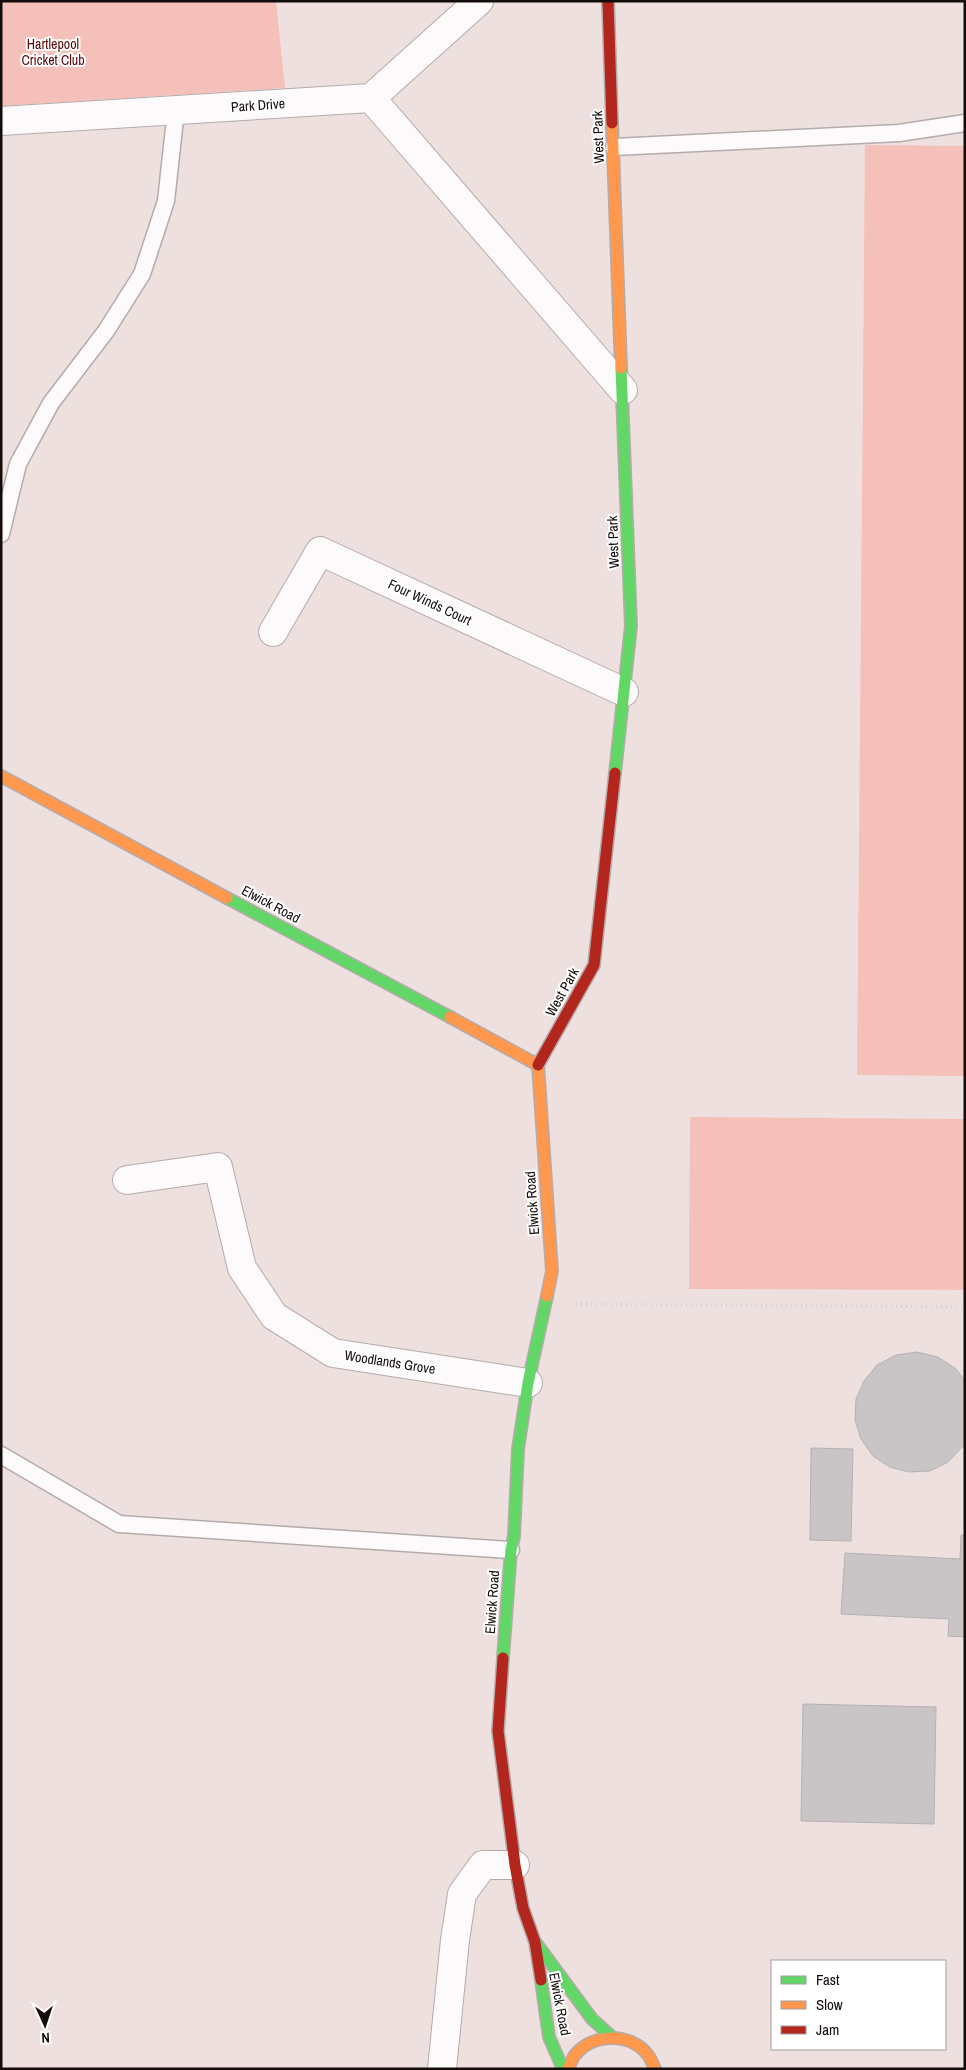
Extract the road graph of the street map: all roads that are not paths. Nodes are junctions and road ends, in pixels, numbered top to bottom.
1 (478, 1) edge
2 (608, 1) edge
3 (371, 98) junction
4 (176, 110) junction
5 (1, 121) edge
6 (965, 123) edge
7 (614, 147) junction
8 (623, 390) junction
9 (1, 534) edge
10 (273, 632) dead end
11 (624, 692) junction
12 (1, 776) edge
13 (538, 1065) junction
14 (127, 1180) dead end
15 (528, 1382) junction
16 (1, 1455) edge
17 (511, 1550) junction
18 (516, 1865) junction
19 (535, 1942) junction
20 (612, 2037) junction
21 (655, 2067) edge
22 (442, 2069) edge
23 (563, 2069) edge
24 (568, 2069) edge
25 (668, 2069) edge

1 - 3 street
2 - 7 street, West Park
3 - 4 street, Park Drive
3 - 8 street
4 - 5 street, Park Drive
4 - 9 lane
6 - 7 lane
7 - 8 street, West Park
8 - 11 street, West Park
10 - 11 street, Four Winds Court
11 - 13 street, West Park
12 - 13 street, Elwick Road
13 - 15 street, Elwick Road
14 - 15 street, Woodlands Grove
15 - 17 street, Elwick Road
16 - 17 lane
17 - 18 street, Elwick Road
18 - 19 street, Elwick Road
18 - 22 street
19 - 20 street, Elwick Road
19 - 23 street, Elwick Road
20 - 21 street, Elwick Road
20 - 24 street, Elwick Road
21 - 25 street, Elwick Road

